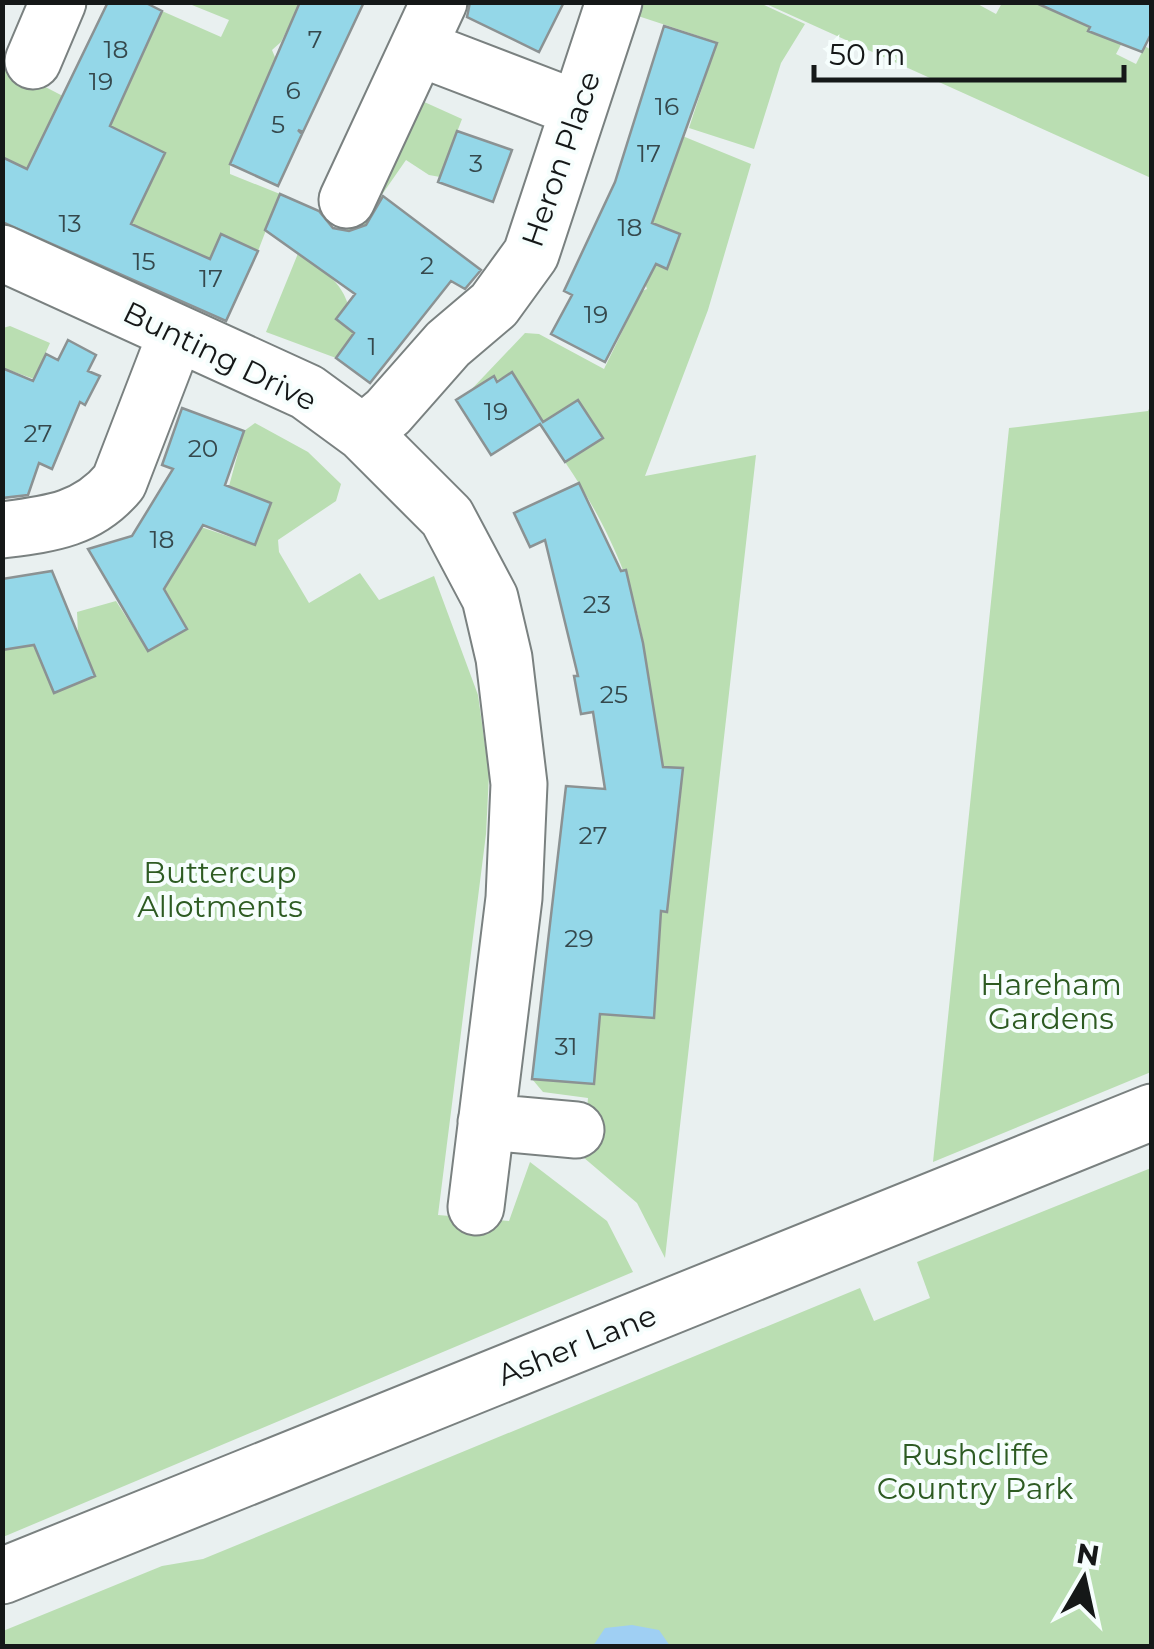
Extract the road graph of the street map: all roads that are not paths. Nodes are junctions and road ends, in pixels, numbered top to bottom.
1 (58, 2) edge
2 (614, 2) edge
3 (429, 25) edge
4 (33, 61) dead end
5 (578, 109) junction
6 (346, 200) dead end
7 (2, 254) edge
8 (176, 334) junction
9 (363, 433) junction
10 (2, 530) edge
11 (1152, 1112) edge
12 (486, 1122) junction
13 (576, 1130) dead end
14 (476, 1207) dead end
15 (2, 1576) edge

1 - 4 street
2 - 5 street, Heron Place
3 - 5 street
3 - 6 street
5 - 9 street, Heron Place
7 - 8 street, Bunting Drive
8 - 9 street, Bunting Drive
8 - 10 street
9 - 12 street, Bunting Drive
11 - 15 street, Asher Lane
12 - 13 street
12 - 14 street, Bunting Drive

